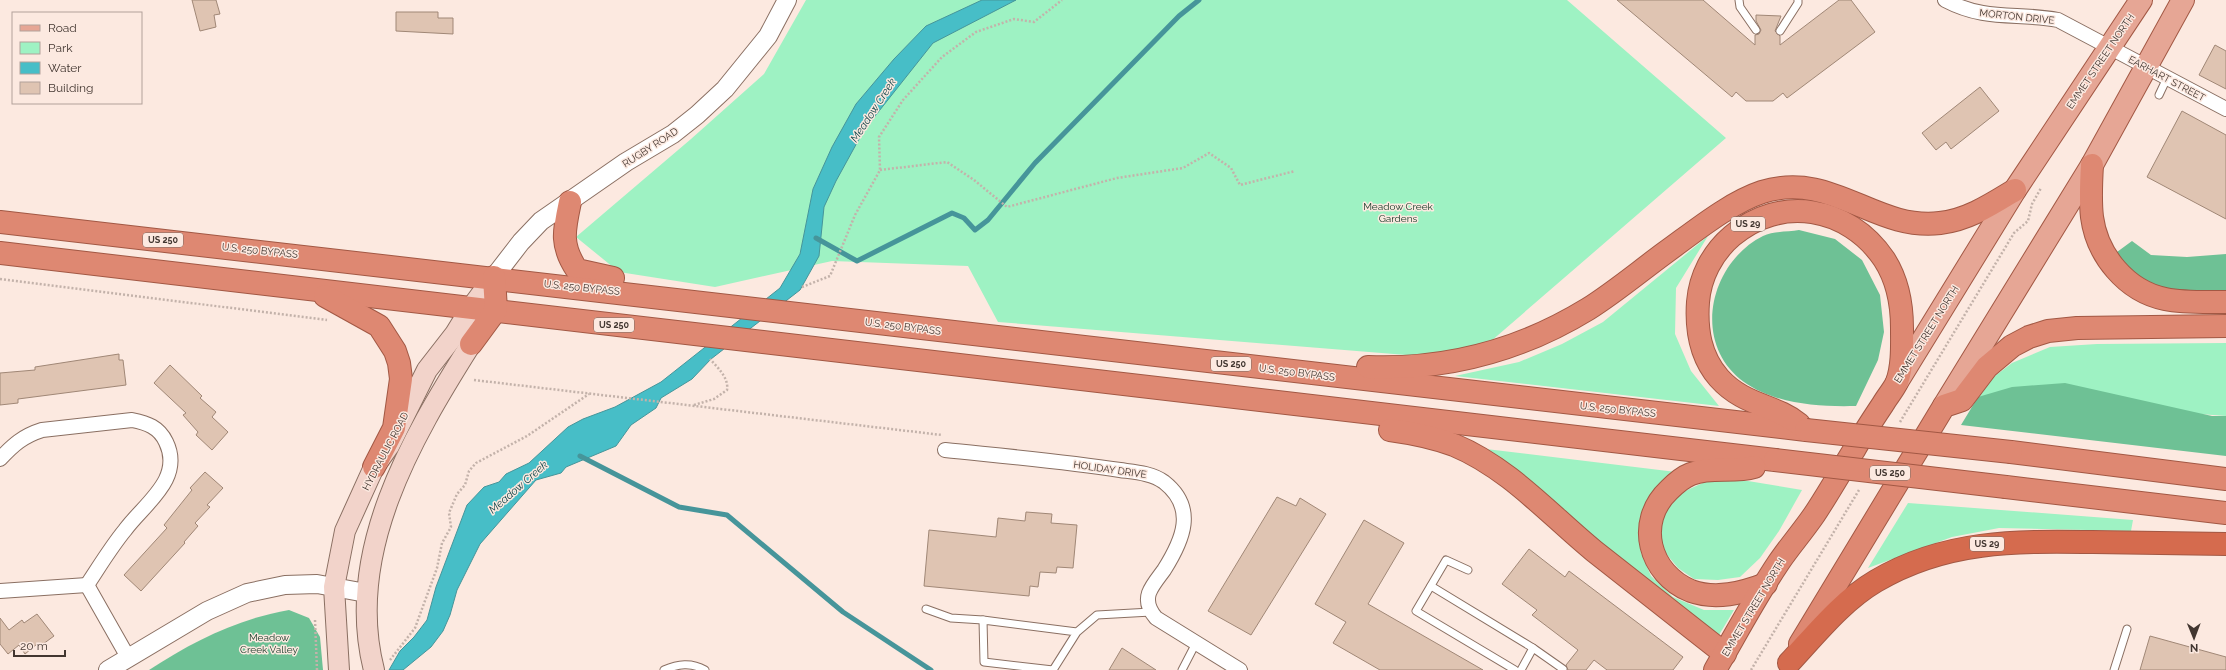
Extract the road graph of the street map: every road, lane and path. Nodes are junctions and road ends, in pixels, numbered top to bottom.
1 (787, 0) edge
2 (1062, 0) edge
3 (1739, 0) edge
4 (1798, 0) edge
5 (1945, 0) edge
6 (2141, 0) edge
7 (2183, 0) edge
8 (1756, 30) dead end
9 (1780, 31) dead end
10 (2108, 46) junction
11 (2146, 67) junction
12 (2167, 78) junction
13 (2158, 95) dead end
14 (2226, 109) edge
15 (2092, 164) junction
16 (880, 170) junction
17 (1295, 171) dead end
18 (2044, 184) dead end
19 (2015, 190) junction
20 (570, 202) junction
21 (0, 214) edge
22 (0, 222) edge
23 (80, 230) junction
24 (0, 253) edge
25 (494, 278) junction
26 (0, 280) edge
27 (802, 287) dead end
28 (316, 290) junction
29 (656, 295) junction
30 (2226, 302) edge
31 (471, 308) junction
32 (496, 310) junction
33 (328, 320) dead end
34 (2226, 326) edge
35 (470, 344) joint
36 (710, 358) dead end
37 (1304, 372) junction
38 (474, 380) dead end
39 (1897, 382) junction
40 (1186, 390) junction
41 (590, 393) junction
42 (692, 406) junction
43 (1944, 406) junction
44 (1896, 429) dead end
45 (1806, 430) junction
46 (946, 435) dead end
47 (944, 450) dead end
48 (0, 460) edge
49 (1774, 460) junction
50 (374, 468) junction
51 (2225, 479) edge
52 (1860, 489) dead end
53 (2226, 513) edge
54 (2226, 544) edge
55 (1468, 570) dead end
56 (1766, 584) junction
57 (87, 585) junction
58 (1431, 586) junction
59 (334, 587) junction
60 (0, 591) edge
61 (366, 593) junction
62 (926, 608) dead end
63 (1151, 612) junction
64 (316, 620) dead end
65 (983, 620) junction
66 (2127, 629) dead end
67 (1077, 632) junction
68 (1196, 643) junction
69 (1534, 648) junction
70 (129, 659) junction
71 (1720, 662) edge
72 (382, 665) edge
73 (1787, 667) edge
74 (1564, 669) dead end
75 (108, 670) edge
76 (317, 670) edge
77 (339, 670) edge
78 (664, 670) edge
79 (705, 670) edge
80 (1182, 670) edge
81 (1240, 670) edge
82 (1514, 670) edge
83 (1521, 670) edge
84 (1751, 670) edge
85 (2114, 670) edge

1 - 20 street, RUGBY ROAD
2 - 16 path
3 - 8 lane
4 - 9 lane
5 - 10 street, MORTON DRIVE
6 - 10 main road, EMMET STREET NORTH
7 - 11 main road
10 - 11 street, EARHART STREET
10 - 19 main road, EMMET STREET NORTH
11 - 12 street, EARHART STREET
11 - 15 main road
12 - 13 lane
12 - 14 street, EARHART STREET
15 - 30 highway
15 - 43 main road
16 - 17 path
16 - 27 path
18 - 44 path
19 - 37 highway
19 - 39 main road, EMMET STREET NORTH
20 - 25 street, RUGBY ROAD
20 - 29 highway
21 - 23 highway
22 - 23 highway, U.S. 250 BYPASS / US 250
23 - 25 highway, U.S. 250 BYPASS / US 250
24 - 28 highway, US 250
25 - 29 highway, U.S. 250 BYPASS / US 250
25 - 31 main road, HYDRAULIC ROAD
25 - 32 highway
26 - 33 path
28 - 31 highway, US 250
28 - 50 highway
29 - 37 highway, U.S. 250 BYPASS / US 250
31 - 32 highway, US 250
31 - 50 main road, HYDRAULIC ROAD
32 - 35 highway
32 - 40 highway, US 250
34 - 43 highway
35 - 61 main road, HYDRAULIC ROAD
36 - 42 path
37 - 45 highway, U.S. 250 BYPASS / US 250
38 - 41 path
39 - 45 highway, US 29
39 - 56 highway, EMMET STREET NORTH / US 29
40 - 49 highway, US 250
40 - 71 highway
41 - 42 path
41 - 72 path
42 - 46 path
43 - 73 highway
45 - 51 highway, U.S. 250 BYPASS, bridge
47 - 63 street, HOLIDAY DRIVE
48 - 57 street
49 - 53 highway, US 250, bridge
49 - 56 highway
50 - 59 main road, HYDRAULIC ROAD
52 - 84 path
54 - 73 highway, US 29
55 - 58 lane
56 - 71 highway, EMMET STREET NORTH / US 29
57 - 60 street
57 - 70 street
58 - 69 lane
58 - 82 lane
59 - 61 street
59 - 70 street
59 - 77 main road, HYDRAULIC ROAD
61 - 72 main road, HYDRAULIC ROAD
62 - 65 lane
63 - 67 lane
63 - 68 street
64 - 76 path
65 - 67 lane
65 - 67 lane
66 - 85 lane
68 - 80 lane
68 - 81 street
69 - 74 lane
69 - 83 lane
70 - 75 street
78 - 79 lane

